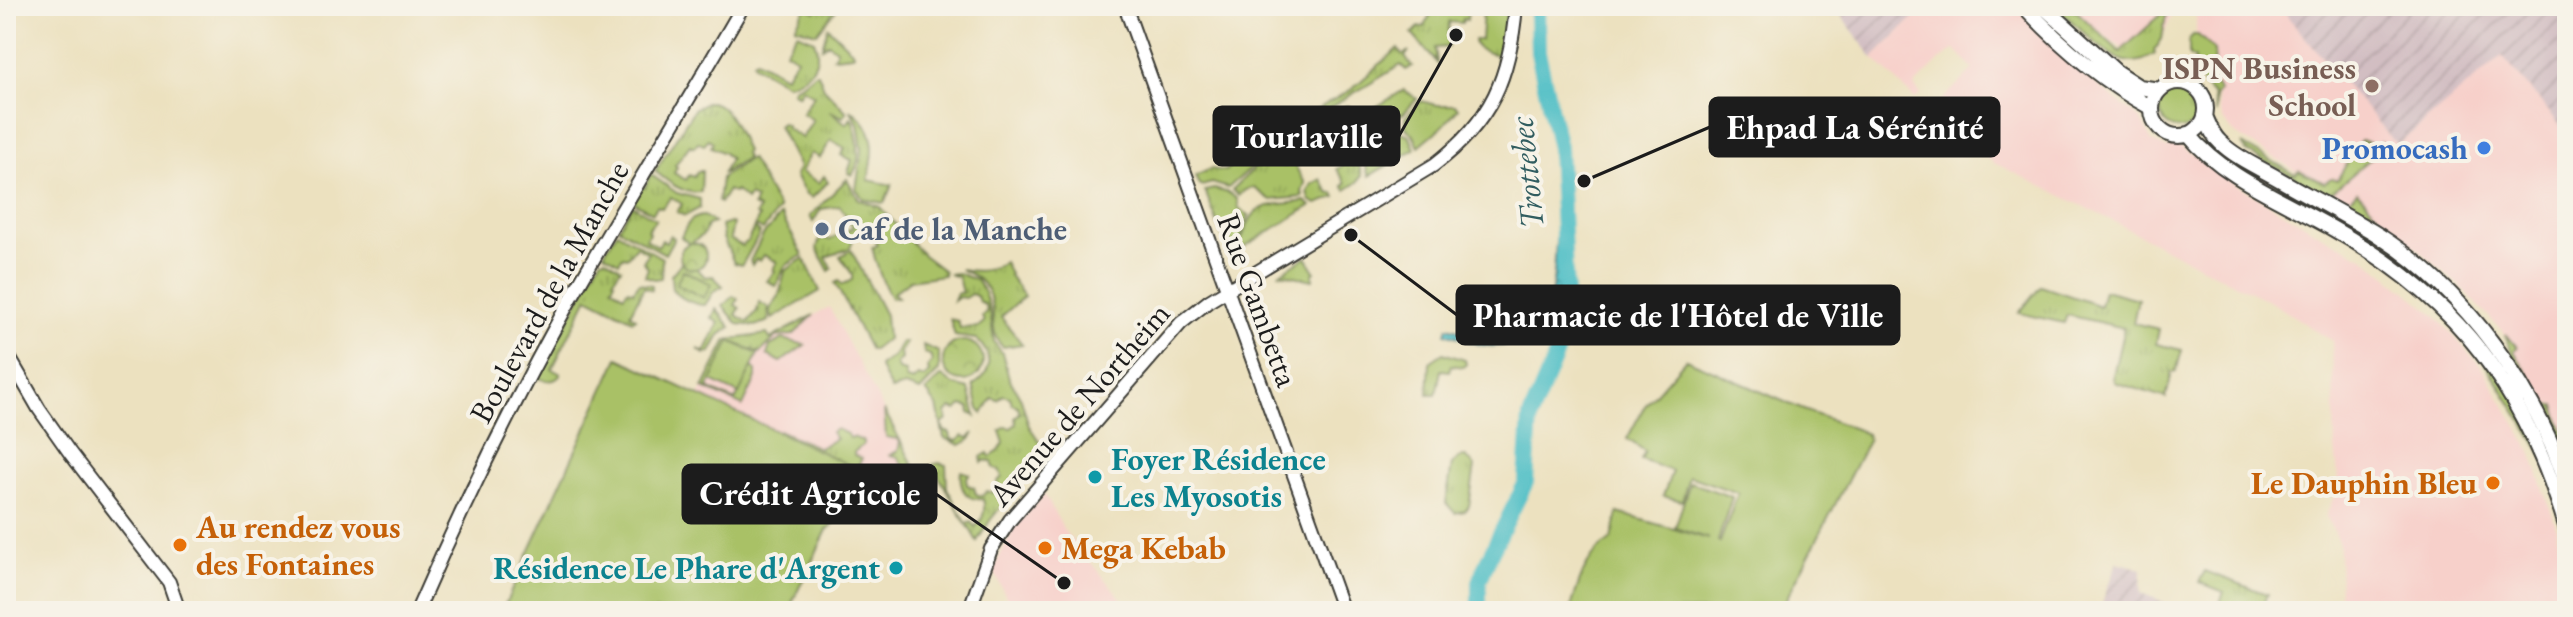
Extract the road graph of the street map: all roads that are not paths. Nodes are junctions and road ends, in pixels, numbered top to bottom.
1 (743, 6) edge
2 (1125, 6) edge
3 (1516, 6) edge
4 (2024, 6) edge
5 (2043, 6) edge
6 (2160, 90) junction
7 (2152, 108) junction
8 (2205, 116) junction
9 (2188, 134) junction
10 (1228, 291) junction
11 (6, 352) edge
12 (2567, 484) edge
13 (2567, 529) edge
14 (179, 611) edge
15 (417, 611) edge
16 (969, 611) edge
17 (1343, 611) edge

1 - 15 main road, Boulevard de la Manche
2 - 10 main road, Rue Gambetta
3 - 10 main road, Avenue de Northeim
4 - 7 main road
5 - 6 main road
6 - 7 main road
6 - 8 main road
7 - 9 main road
8 - 9 main road
8 - 12 main road
9 - 13 main road
10 - 16 main road, Avenue de Northeim
10 - 17 main road, Rue Gambetta
11 - 14 main road

